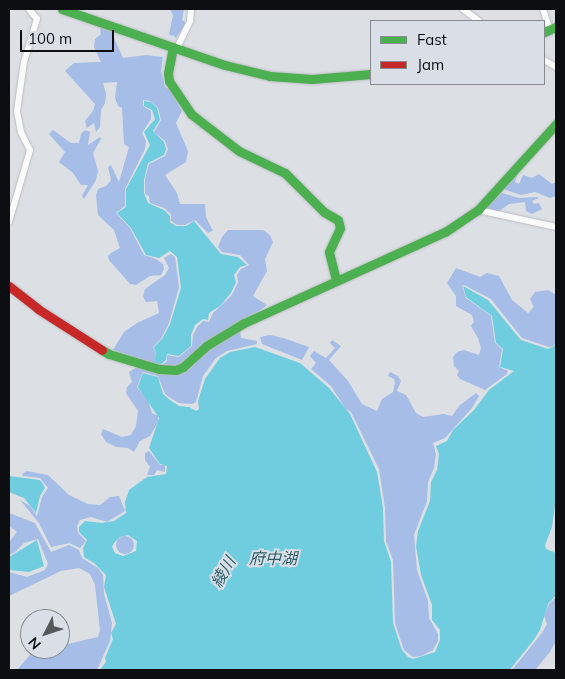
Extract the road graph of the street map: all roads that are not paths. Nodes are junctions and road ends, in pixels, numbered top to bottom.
1 (28, 9) edge
2 (62, 9) edge
3 (191, 9) edge
4 (463, 9) edge
5 (543, 9) edge
6 (478, 20) edge
7 (550, 30) edge
8 (175, 48) junction
9 (545, 61) edge
10 (556, 67) edge
11 (370, 74) edge
12 (556, 124) edge
13 (478, 210) junction
14 (9, 222) edge
15 (556, 227) edge
16 (336, 280) junction
17 (9, 286) edge

1 - 14 street
2 - 8 street
3 - 8 street
4 - 6 street
5 - 7 street
8 - 11 street
8 - 16 street
9 - 10 street
12 - 13 street
13 - 15 street
13 - 16 street
16 - 17 street

